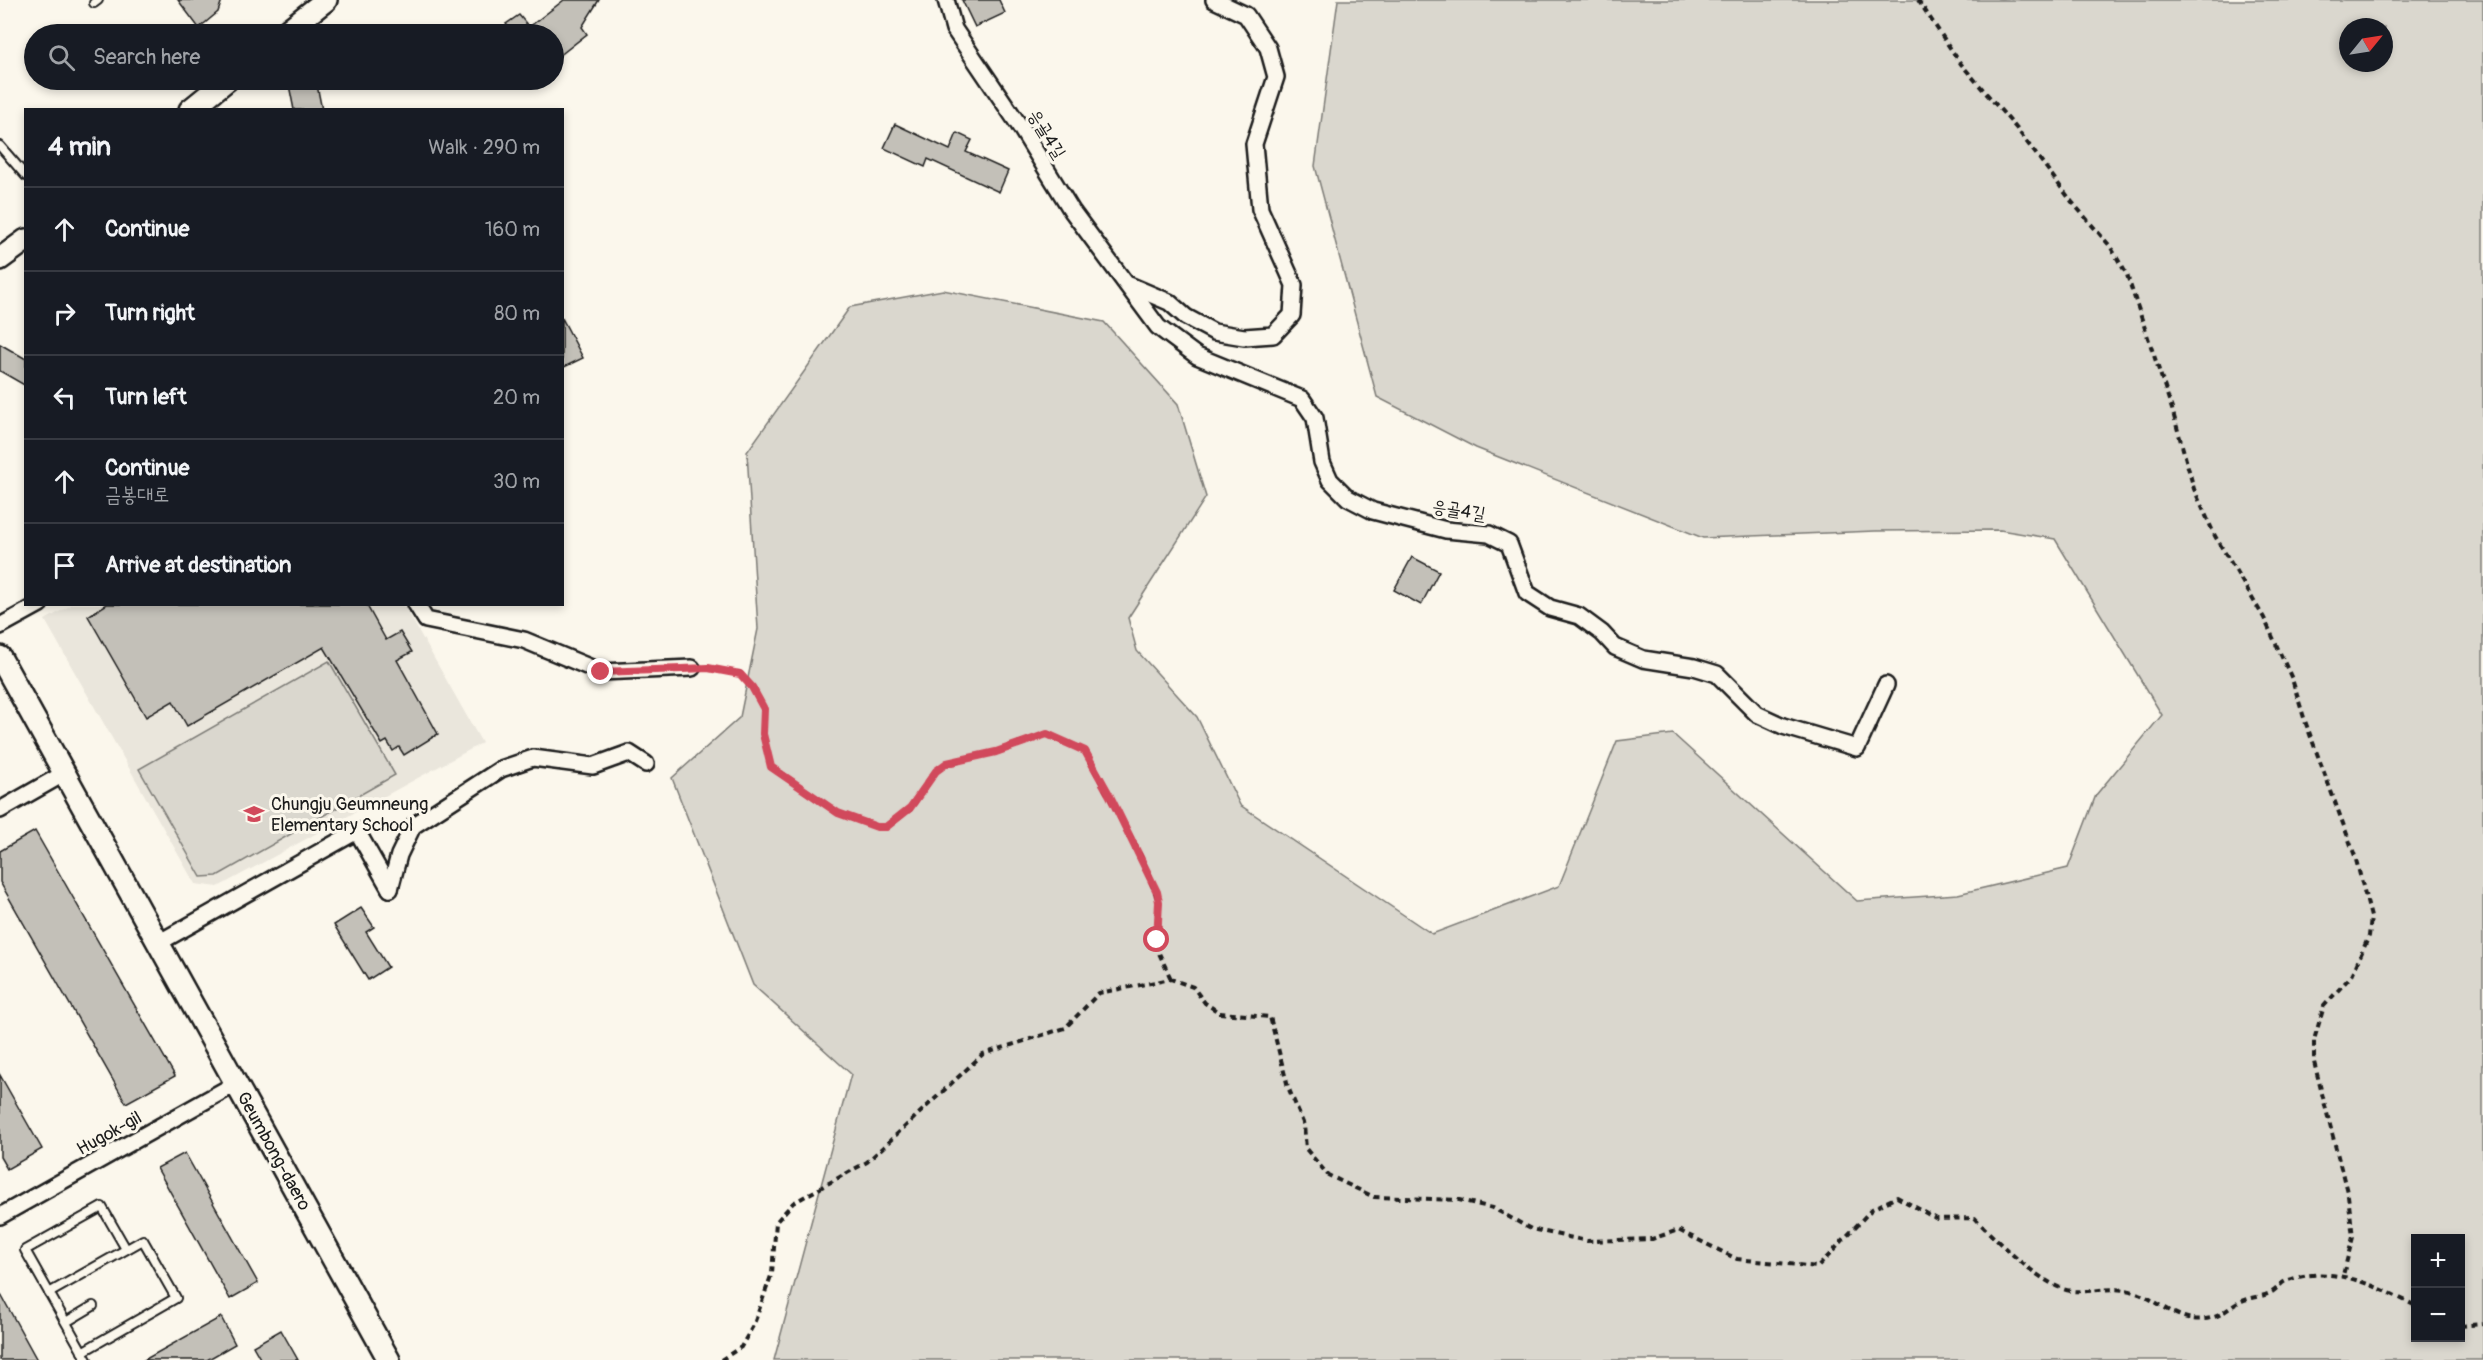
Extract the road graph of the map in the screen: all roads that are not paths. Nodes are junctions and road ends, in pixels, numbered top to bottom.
1 (326, 0) edge
2 (946, 0) edge
3 (1214, 0) edge
4 (296, 24) edge
5 (215, 90) edge
6 (192, 108) edge
7 (0, 146) edge
8 (24, 174) edge
9 (24, 241) edge
10 (0, 259) edge
11 (1126, 284) junction
12 (36, 606) edge
13 (417, 606) edge
14 (0, 626) edge
15 (0, 657) edge
16 (692, 669) road end
17 (1886, 685) dead end
18 (646, 764) dead end
19 (65, 773) junction
20 (0, 810) edge
21 (160, 942) junction
22 (237, 1083) junction
23 (0, 1216) edge
24 (126, 1249) junction
25 (49, 1293) junction
26 (93, 1306) dead end
27 (66, 1322) junction
28 (85, 1356) edge
29 (389, 1360) edge

1 - 4 street
2 - 11 street, 응골4길
3 - 11 street
5 - 6 street
7 - 8 lane
9 - 10 street
11 - 17 street, 응골4길
12 - 14 street
13 - 16 street
15 - 19 street, Geumbong-daero
18 - 21 street
19 - 20 street
19 - 21 street, Geumbong-daero
21 - 22 street, Geumbong-daero
22 - 23 street, Hugok-gil
22 - 29 street, Geumbong-daero
24 - 25 lane
24 - 25 lane
24 - 28 lane
25 - 27 lane
26 - 27 lane
27 - 28 lane

